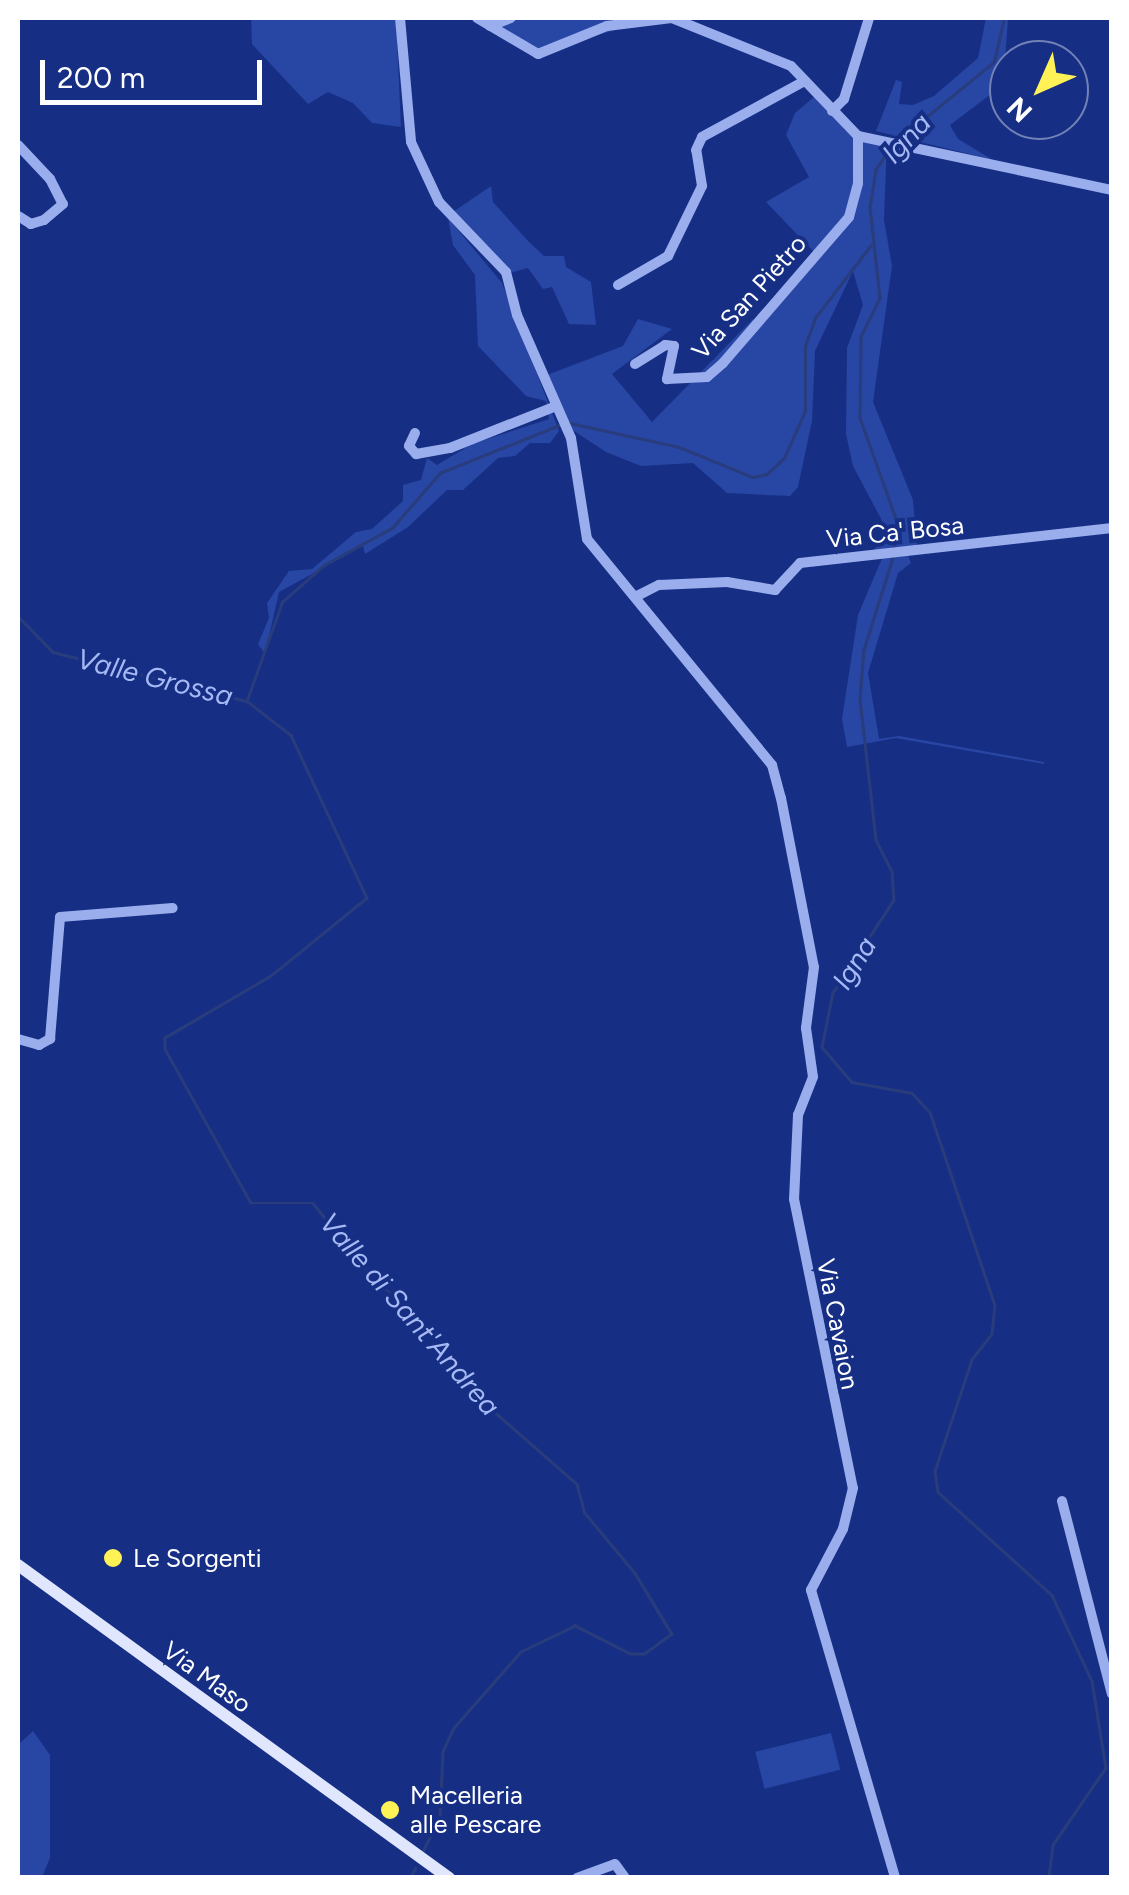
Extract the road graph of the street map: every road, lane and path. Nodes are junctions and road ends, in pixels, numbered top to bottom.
1 (400, 18) edge
2 (476, 18) edge
3 (511, 18) edge
4 (869, 18) edge
5 (490, 26) junction
6 (803, 82) junction
7 (832, 110) junction
8 (858, 136) junction
9 (18, 146) edge
10 (1112, 190) edge
11 (18, 216) edge
12 (618, 285) dead end
13 (635, 364) dead end
14 (556, 406) junction
15 (415, 433) dead end
16 (1112, 528) edge
17 (636, 596) junction
18 (173, 908) dead end
19 (18, 1040) edge
20 (1062, 1501) dead end
21 (18, 1565) edge
22 (1112, 1694) edge
23 (448, 1878) edge
24 (577, 1878) edge
25 (624, 1878) edge
26 (895, 1878) edge

1 - 14 street
2 - 5 street
3 - 5 street
4 - 7 street
5 - 6 street
6 - 7 street
6 - 12 street
7 - 8 street
8 - 10 street
8 - 13 street, Via San Pietro
9 - 11 street
14 - 15 street
14 - 17 street
16 - 17 street, Via Ca' Bosa
17 - 26 street, Via Cavaion
18 - 19 street
20 - 22 street
21 - 23 main road, Via Maso
24 - 25 street

